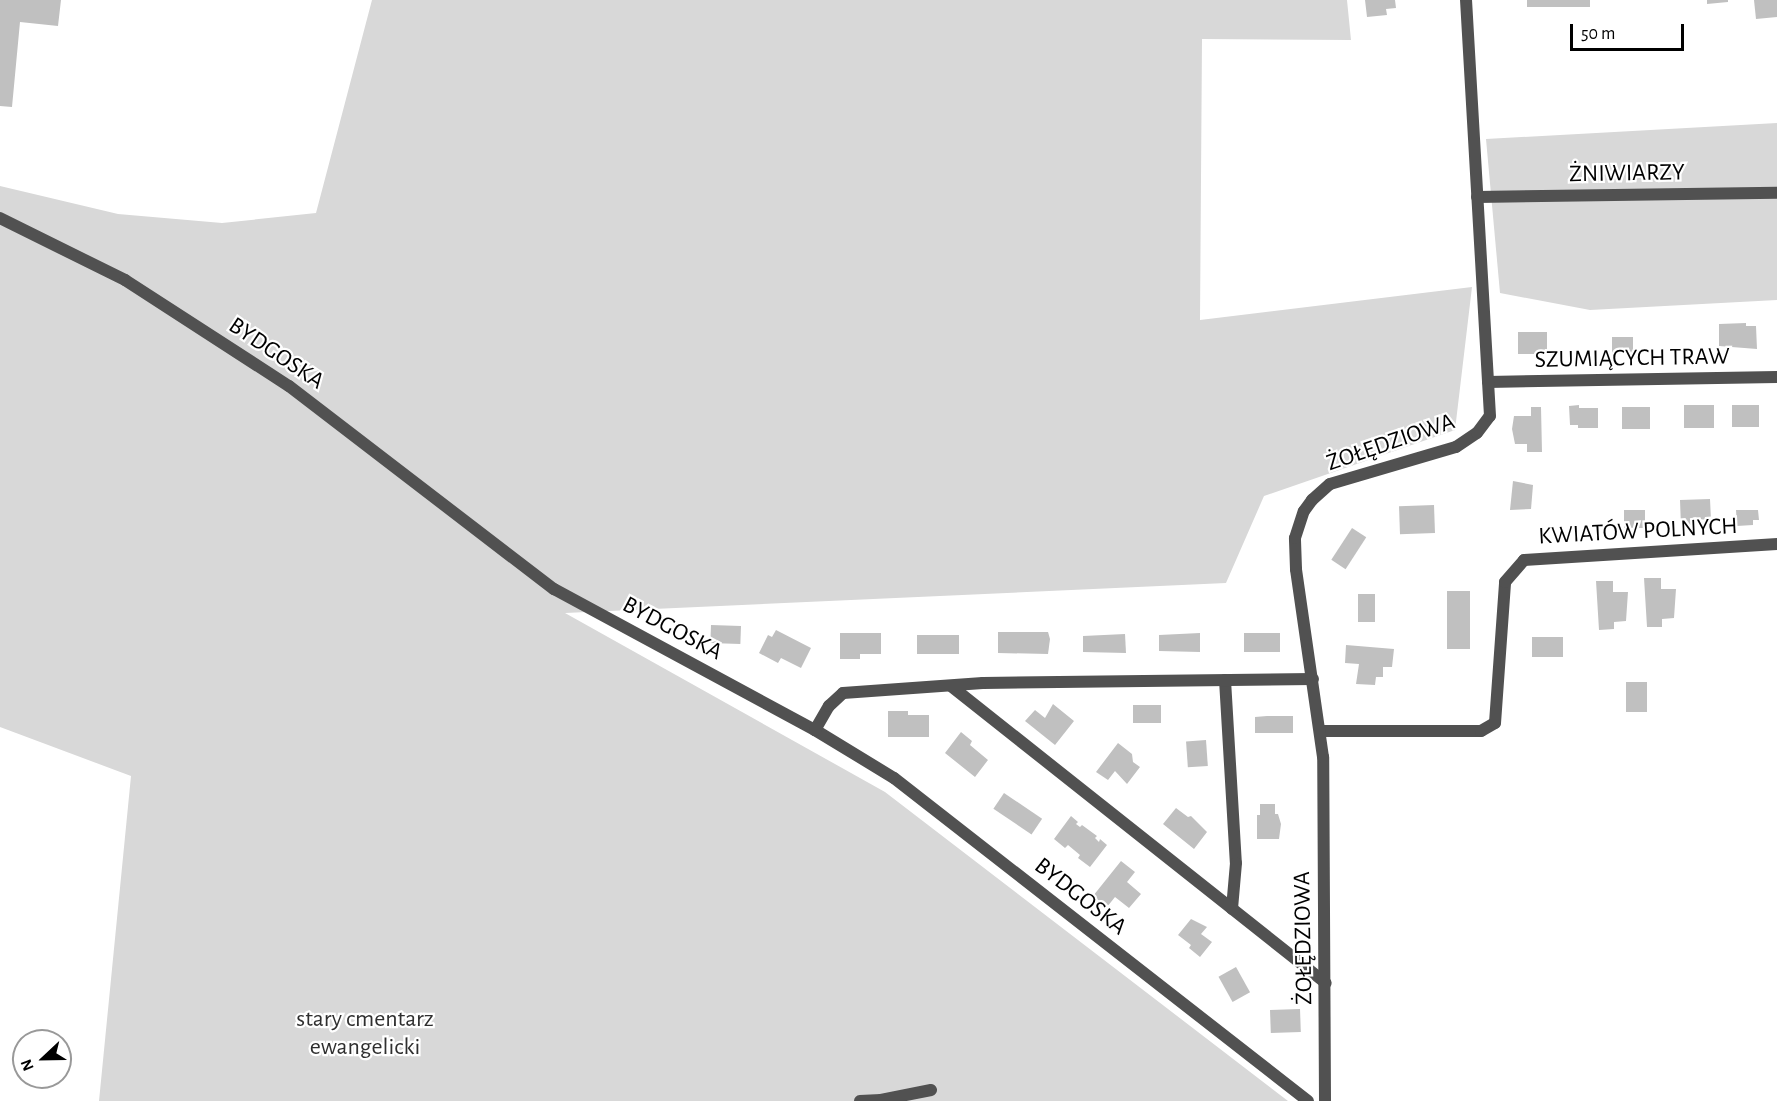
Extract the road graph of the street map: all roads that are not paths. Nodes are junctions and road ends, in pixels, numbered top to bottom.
1 (1466, 0) edge
2 (1777, 193) edge
3 (1477, 198) junction
4 (0, 218) edge
5 (1777, 376) edge
6 (1488, 382) junction
7 (1777, 544) edge
8 (1313, 679) junction
9 (1225, 680) junction
10 (951, 686) junction
11 (815, 730) junction
12 (1321, 731) junction
13 (1232, 909) junction
14 (1326, 983) junction
15 (931, 1090) dead end
16 (861, 1101) edge
17 (1308, 1101) edge
18 (1325, 1101) edge

1 - 3 street, ŻOŁĘDZIOWA
2 - 3 street, ŻNIWIARZY
3 - 6 street, ŻOŁĘDZIOWA
4 - 11 street, BYDGOSKA
5 - 6 street, SZUMIĄCYCH TRAW
6 - 8 street, ŻOŁĘDZIOWA
7 - 12 street, KWIATÓW POLNYCH
8 - 9 street
8 - 12 street, ŻOŁĘDZIOWA
9 - 10 street
9 - 13 street
10 - 11 street
10 - 13 street
11 - 17 street, BYDGOSKA
12 - 14 street, ŻOŁĘDZIOWA
13 - 14 street
14 - 18 street, ŻOŁĘDZIOWA
15 - 16 street

